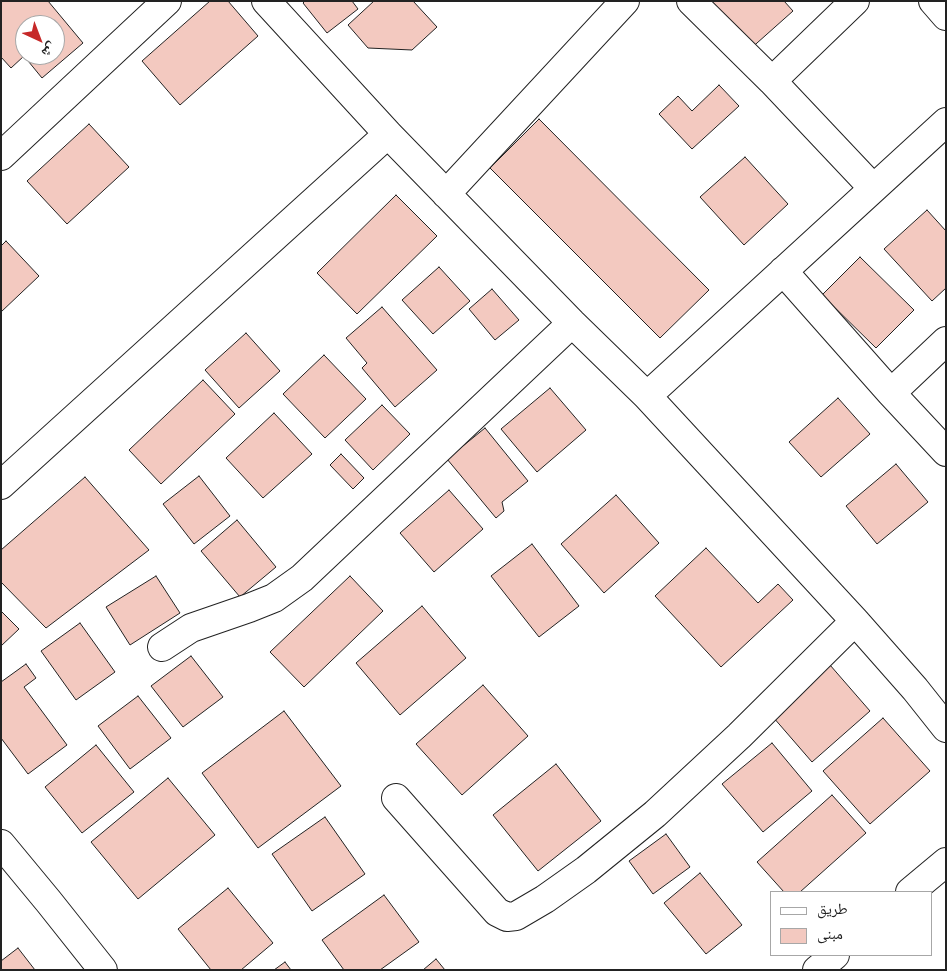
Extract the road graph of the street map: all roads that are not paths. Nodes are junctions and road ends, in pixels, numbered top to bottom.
1 (167, 1) edge
2 (266, 1) edge
3 (625, 1) edge
4 (691, 1) edge
5 (855, 1) edge
6 (933, 1) edge
7 (946, 16) edge
8 (772, 82) junction
9 (946, 122) edge
10 (388, 134) junction
11 (1, 156) edge
12 (873, 188) junction
13 (446, 194) junction
14 (782, 272) junction
15 (572, 323) junction
16 (946, 341) edge
17 (891, 393) junction
18 (646, 396) junction
19 (946, 452) edge
20 (1, 485) edge
21 (855, 621) junction
22 (162, 647) dead end
23 (946, 728) edge
24 (396, 798) dead end
25 (1, 844) edge
26 (946, 862) edge
27 (911, 891) edge
28 (834, 956) edge
29 (103, 970) edge
30 (816, 970) edge

1 - 11 main road
2 - 10 main road
3 - 13 main road
4 - 8 main road
5 - 8 main road
6 - 7 main road
8 - 12 main road
9 - 12 main road
10 - 13 main road
10 - 20 main road
12 - 14 main road
13 - 15 main road
14 - 17 main road
14 - 18 main road
15 - 18 main road
15 - 22 main road
16 - 17 main road
17 - 19 main road
18 - 21 main road
21 - 23 main road
21 - 24 main road
25 - 29 main road
26 - 27 main road
28 - 30 main road

